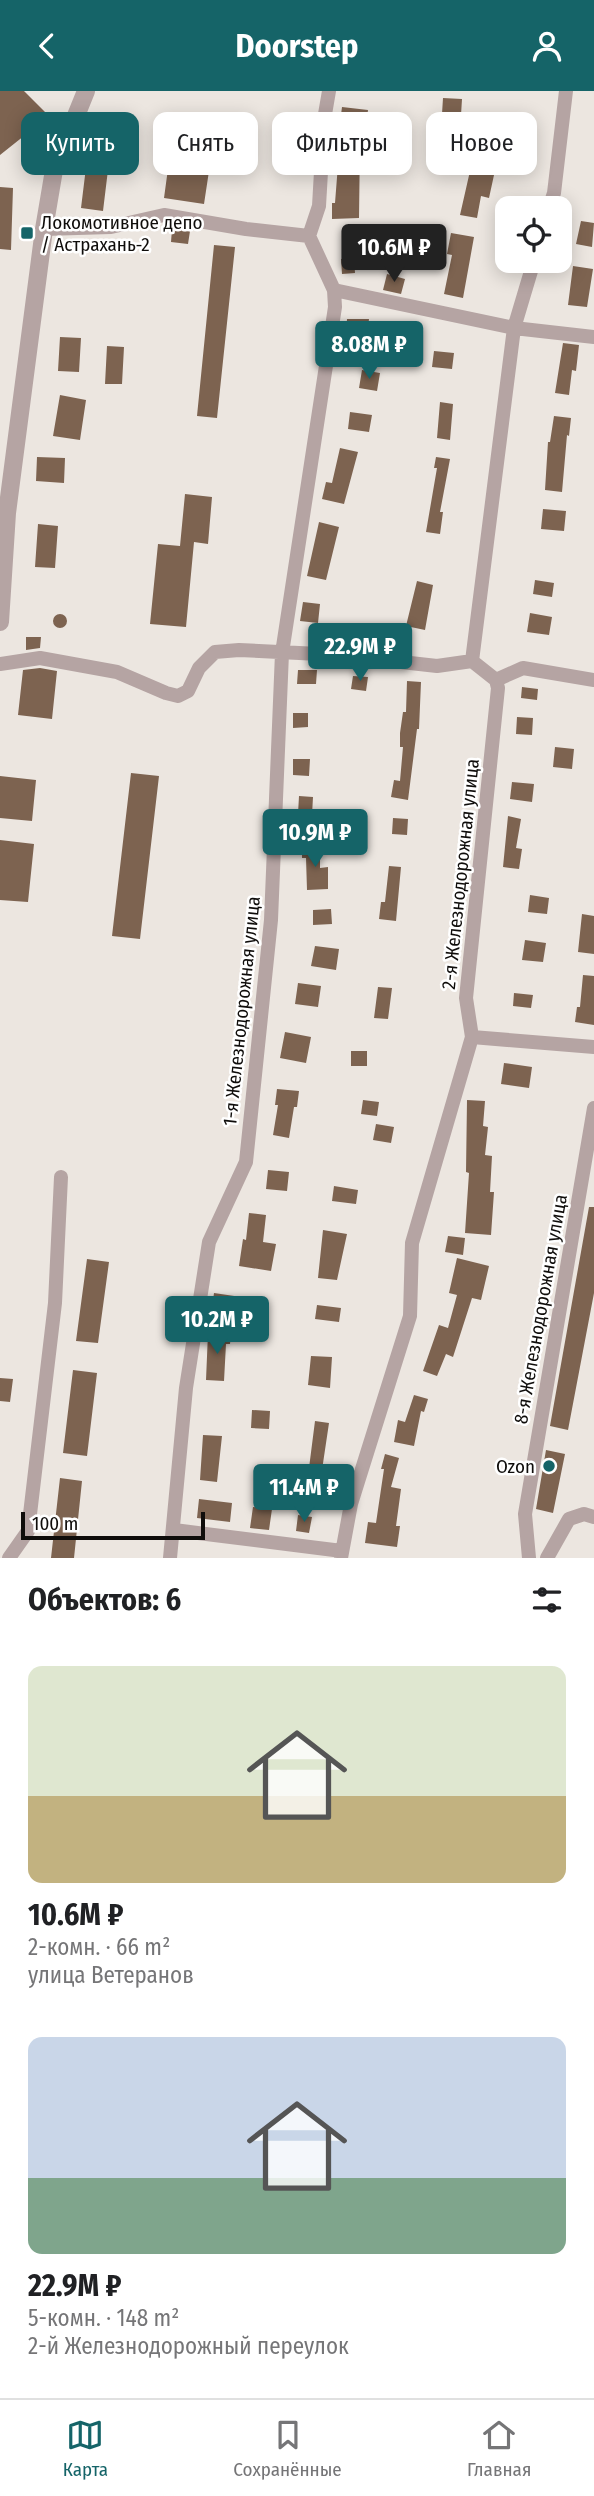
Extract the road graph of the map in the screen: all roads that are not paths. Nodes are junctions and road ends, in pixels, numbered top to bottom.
1 (86, 91) edge
2 (329, 91) edge
3 (566, 91) edge
4 (553, 196) edge
5 (44, 229) junction
6 (309, 236) junction
7 (530, 273) edge
8 (334, 290) junction
9 (514, 328) junction
10 (594, 337) edge
11 (0, 622) edge
12 (282, 653) junction
13 (472, 661) junction
14 (0, 664) edge
15 (496, 680) junction
16 (594, 680) edge
17 (472, 1037) junction
18 (594, 1047) edge
19 (594, 1108) edge
20 (61, 1177) dead end
21 (594, 1517) edge
22 (174, 1530) junction
23 (342, 1554) edge
24 (9, 1558) edge
25 (170, 1558) edge
26 (528, 1558) edge
27 (547, 1558) edge

1 - 5 street
2 - 6 street
3 - 4 street
5 - 6 street
5 - 11 street
6 - 8 street, 1-я Железнодорожная улица
7 - 9 street
8 - 9 street
8 - 12 street, 1-я Железнодорожная улица
9 - 10 street
9 - 13 street
12 - 13 street
12 - 14 street
12 - 22 street, 1-я Железнодорожная улица
13 - 15 street
15 - 16 street
15 - 17 street, 2-я Железнодорожная улица
17 - 18 street
17 - 23 street, 2-я Железнодорожная улица
19 - 26 street, 8-я Железнодорожная улица
20 - 24 street
21 - 27 street
22 - 23 street
22 - 25 street, 1-я Железнодорожная улица

